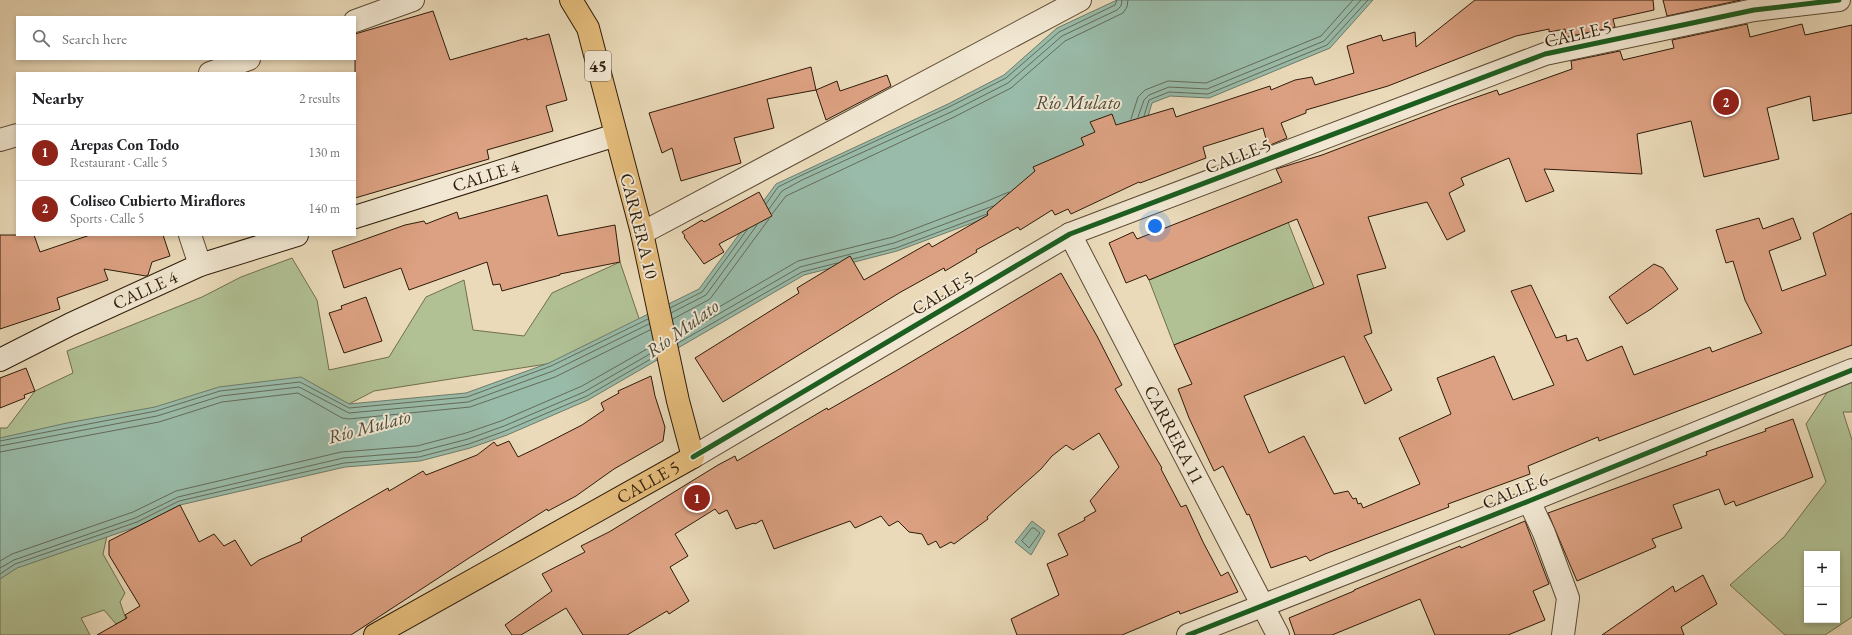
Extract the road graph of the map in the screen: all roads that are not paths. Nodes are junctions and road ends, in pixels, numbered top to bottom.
1 (413, 0) edge
2 (571, 0) edge
3 (1080, 0) edge
4 (1839, 0) edge
5 (356, 21) edge
6 (246, 60) edge
7 (213, 72) edge
8 (16, 135) edge
9 (616, 135) junction
10 (0, 140) edge
11 (356, 217) edge
12 (642, 233) junction
13 (1070, 234) junction
14 (190, 236) edge
15 (294, 236) edge
16 (200, 266) junction
17 (0, 360) edge
18 (1852, 370) edge
19 (694, 457) junction
20 (1529, 501) junction
21 (1263, 606) junction
22 (374, 635) edge
23 (1188, 635) edge
24 (1278, 635) edge
25 (1563, 635) edge

1 - 5 street
2 - 9 main road, CARRERA 10 / 45
3 - 12 street
4 - 13 street, CALLE 5
6 - 7 street
8 - 10 street
9 - 11 street, CALLE 4
9 - 12 main road, CARRERA 10
12 - 19 main road, CARRERA 10
13 - 19 street, CALLE 5
13 - 21 street, CARRERA 11
14 - 16 street
15 - 16 street, CALLE 4
16 - 17 street, CALLE 4
18 - 20 street, CALLE 6
19 - 22 main road, CALLE 5
20 - 21 street, CALLE 6
20 - 25 street
21 - 23 street, CALLE 6
21 - 24 street, CARRERA 11

